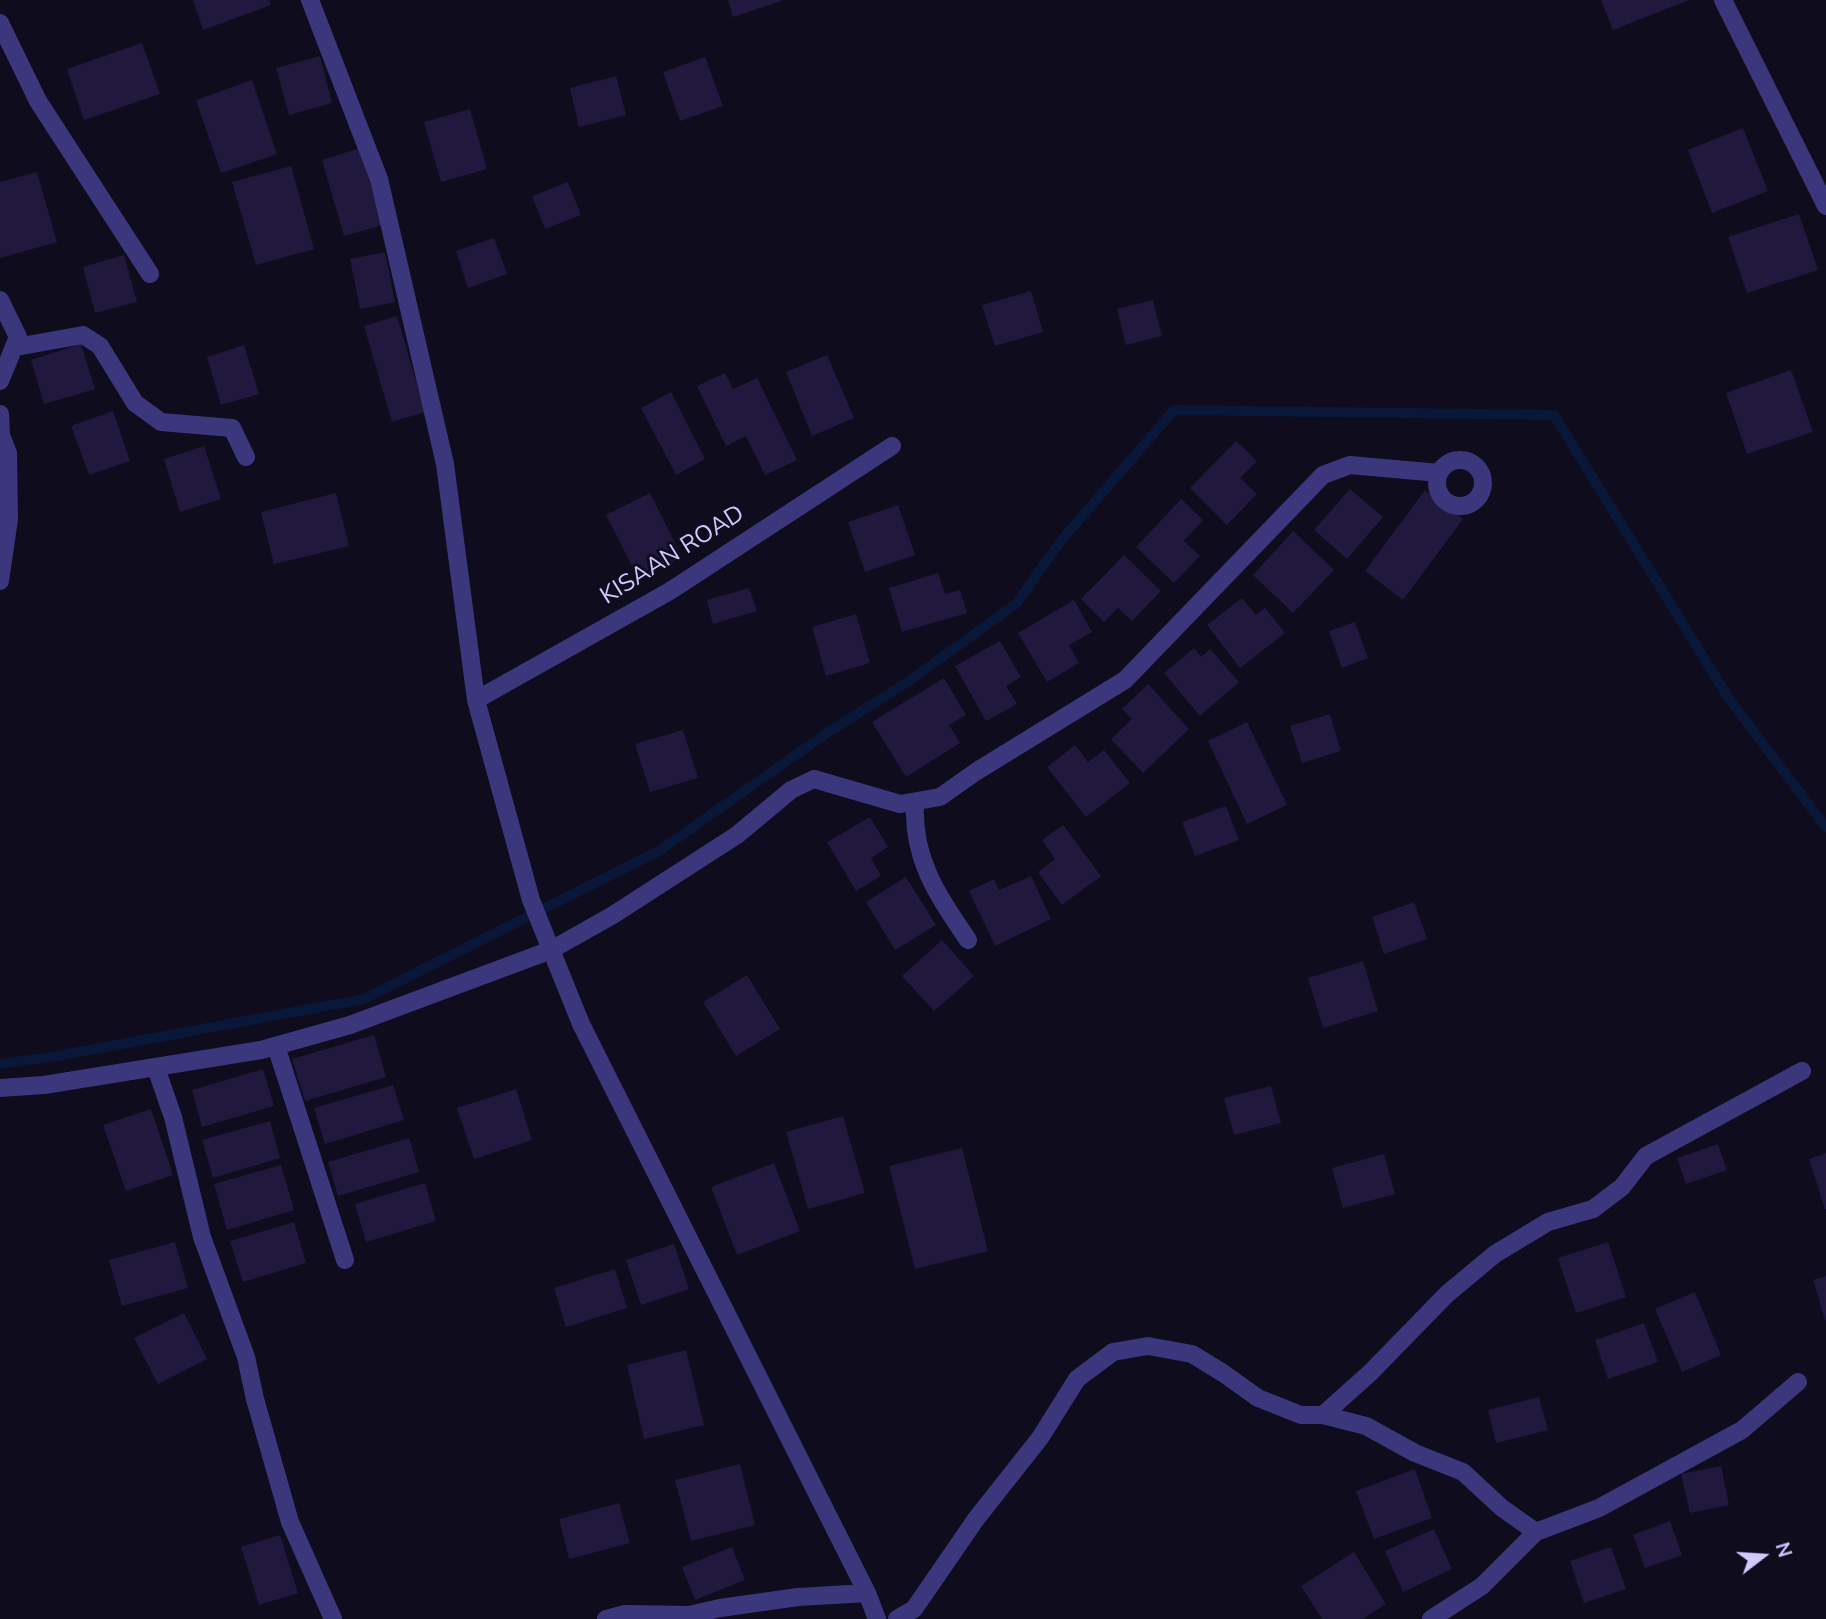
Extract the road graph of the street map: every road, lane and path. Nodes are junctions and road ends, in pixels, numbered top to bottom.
1 (310, 0) edge
2 (1723, 0) edge
3 (0, 23) edge
4 (1826, 206) edge
5 (150, 274) dead end
6 (0, 300) edge
7 (16, 347) junction
8 (0, 381) edge
9 (0, 414) edge
10 (892, 446) dead end
11 (246, 457) dead end
12 (1439, 473) dead end
13 (2, 549) edge
14 (0, 580) edge
15 (475, 700) junction
16 (915, 802) junction
17 (968, 940) dead end
18 (549, 944) junction
19 (276, 1046) junction
20 (156, 1068) junction
21 (1802, 1072) dead end
22 (0, 1088) edge
23 (345, 1259) dead end
24 (1798, 1382) dead end
25 (1323, 1415) junction
26 (1536, 1532) junction
27 (867, 1593) junction
28 (333, 1619) edge
29 (606, 1619) edge
30 (877, 1619) edge
31 (897, 1619) edge
32 (1431, 1619) edge

1 - 15 street
2 - 4 street
3 - 5 street
6 - 7 street
7 - 8 street
7 - 11 street
9 - 13 street
10 - 15 street, KISAAN ROAD
12 - 16 street
13 - 14 street
15 - 18 street
16 - 17 street
16 - 18 street
18 - 19 street
18 - 27 street
19 - 20 street
19 - 23 street
20 - 22 street
20 - 28 street
21 - 25 street
24 - 26 street
25 - 26 street
25 - 31 street
26 - 32 street
27 - 29 street
27 - 30 street

